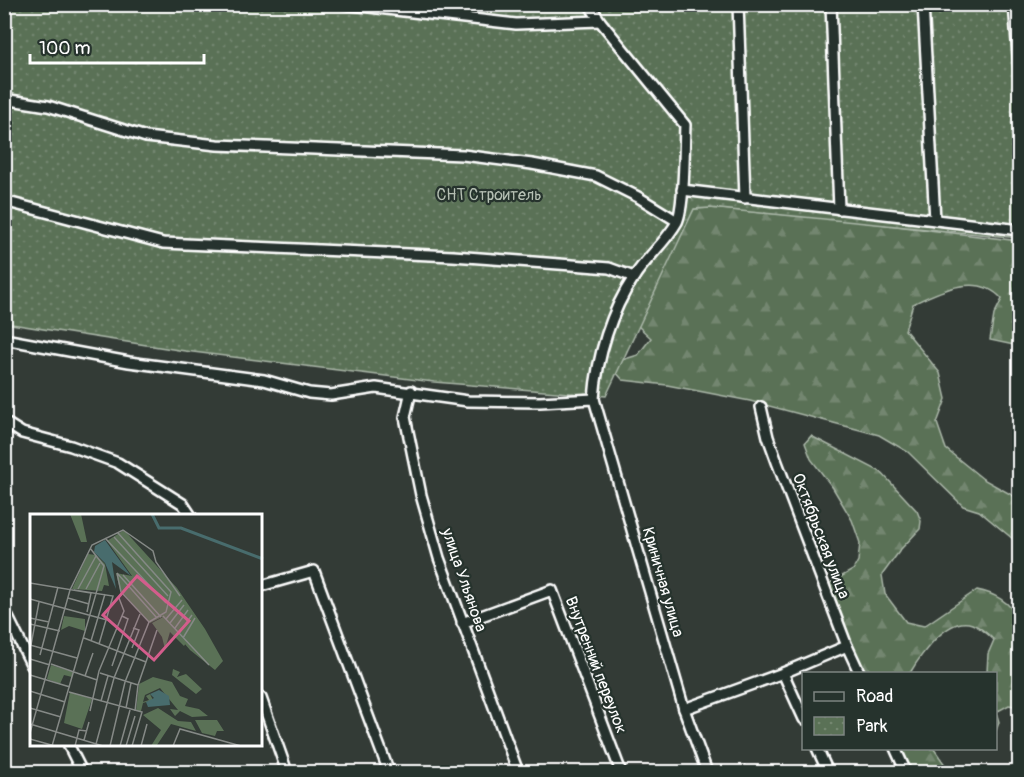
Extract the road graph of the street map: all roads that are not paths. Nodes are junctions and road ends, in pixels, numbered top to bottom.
1 (343, 4) edge
2 (589, 4) edge
3 (738, 4) edge
4 (831, 4) edge
5 (923, 4) edge
6 (1014, 4) edge
7 (600, 21) junction
8 (1020, 81) edge
9 (4, 99) edge
10 (682, 190) junction
11 (745, 198) junction
12 (4, 201) edge
13 (839, 209) junction
14 (935, 220) junction
15 (677, 221) junction
16 (1020, 230) edge
17 (634, 277) junction
18 (4, 339) edge
19 (411, 391) junction
20 (594, 399) junction
21 (761, 407) dead end
22 (6, 423) dead end
23 (190, 514) edge
24 (262, 586) edge
25 (4, 609) edge
26 (462, 623) junction
27 (847, 646) junction
28 (30, 662) edge
29 (859, 672) edge
30 (783, 673) junction
31 (262, 702) edge
32 (684, 709) junction
33 (802, 715) edge
34 (70, 747) edge
35 (818, 750) edge
36 (896, 750) edge
37 (82, 772) edge
38 (287, 772) edge
39 (389, 772) edge
40 (518, 772) edge
41 (621, 772) edge
42 (707, 772) edge
43 (828, 772) edge
44 (906, 772) edge

1 - 7 street
2 - 7 street
3 - 11 street
4 - 13 street
5 - 14 street
6 - 8 street
7 - 10 street
9 - 15 street
10 - 11 street
10 - 15 street
11 - 13 street
12 - 17 street
13 - 14 street
14 - 16 street
15 - 17 street
17 - 20 street
18 - 19 street
19 - 20 street
19 - 26 street, улица Ульянова
20 - 32 street, Криничная улица
21 - 27 street, Октябрьская улица
22 - 23 street
24 - 39 street
25 - 28 street
26 - 40 street, улица Ульянова
26 - 41 street, Внутренний переулок
27 - 29 street, Октябрьская улица
27 - 30 street
30 - 32 street
30 - 33 street
31 - 38 street
32 - 42 street, Криничная улица
34 - 37 street
35 - 43 street
36 - 44 street

